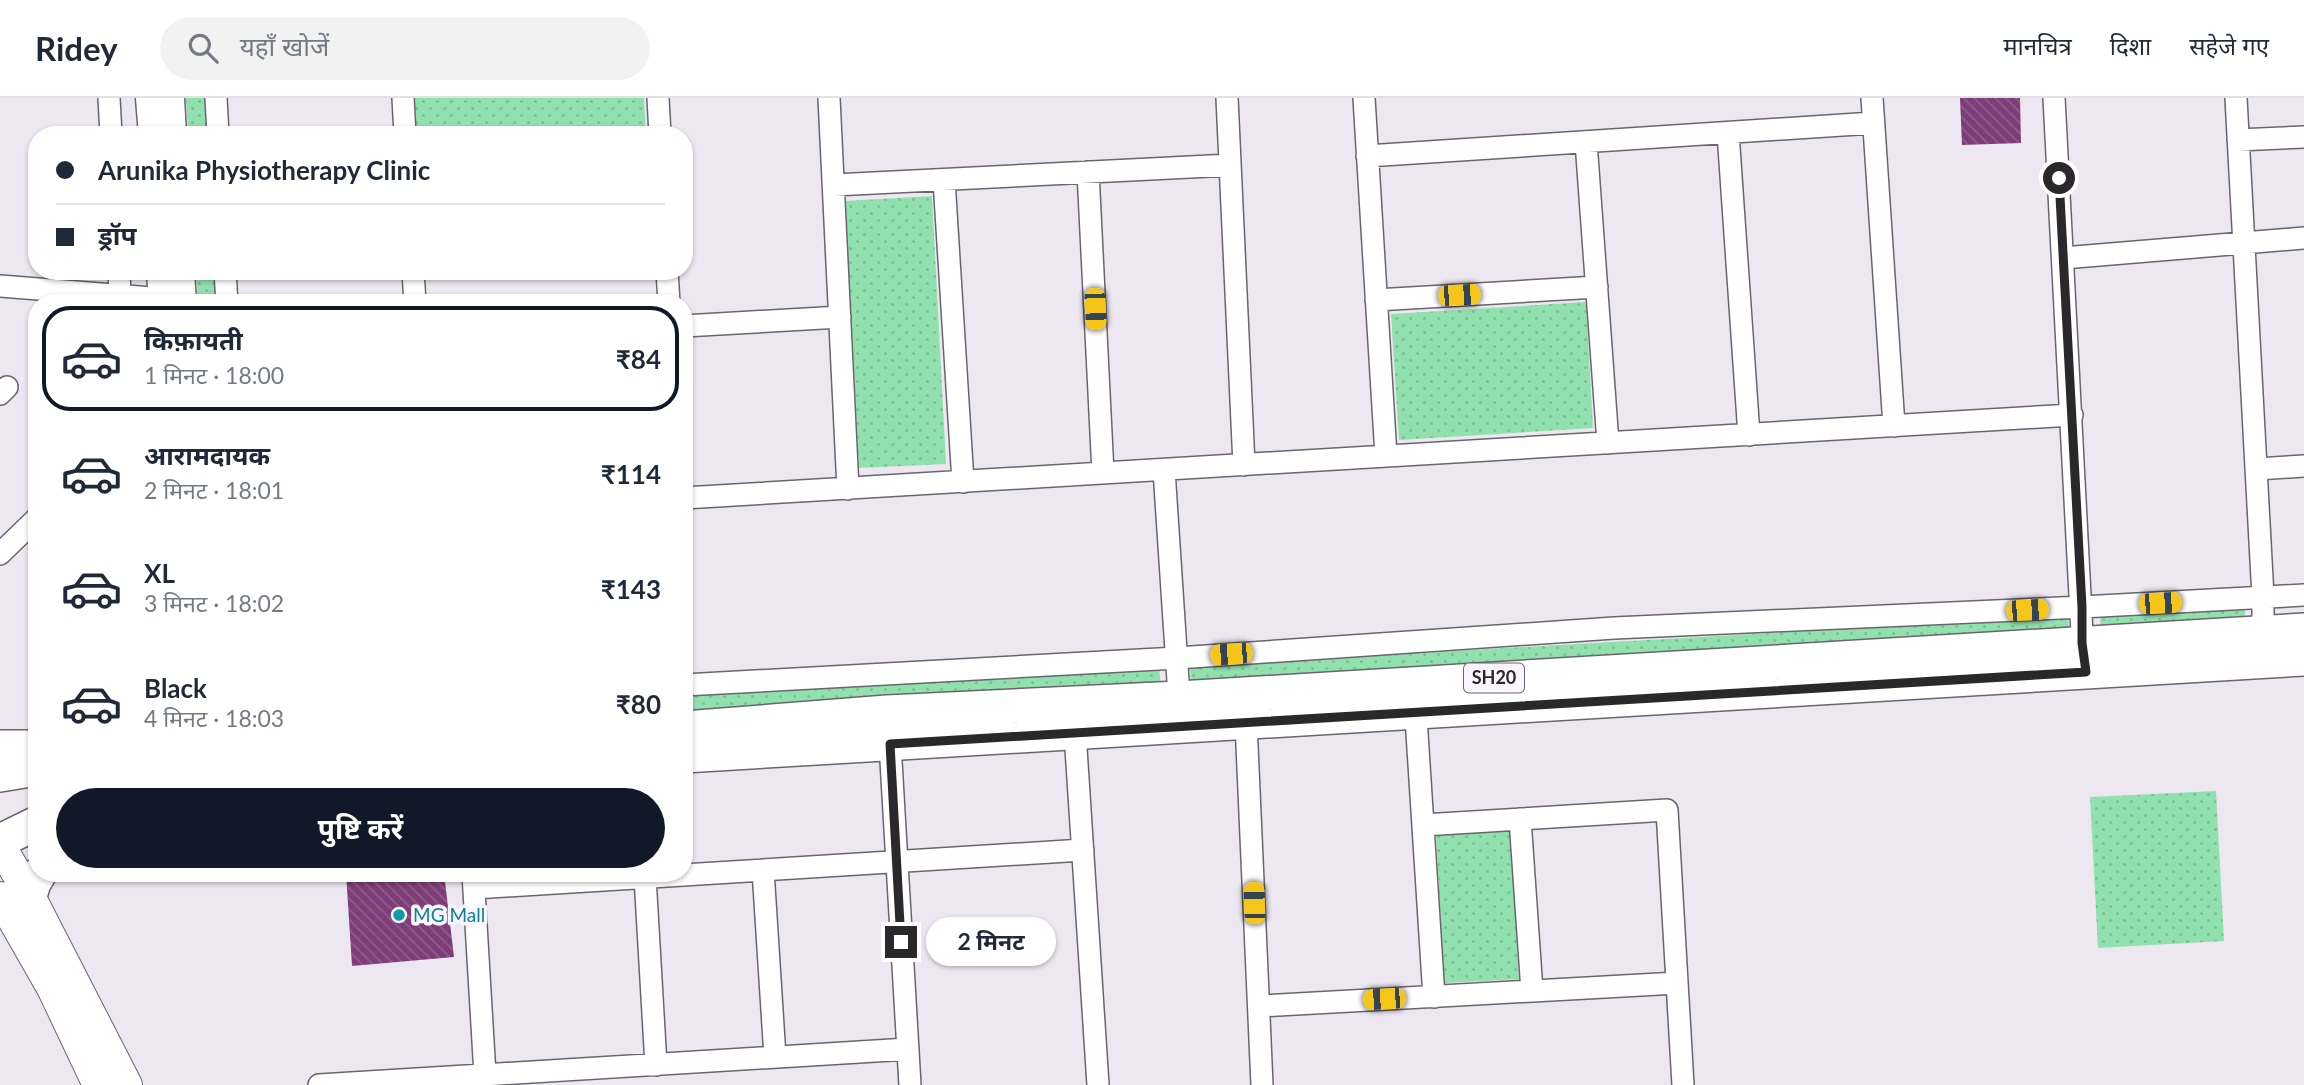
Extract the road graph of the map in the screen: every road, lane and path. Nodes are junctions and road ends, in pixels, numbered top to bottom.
1 (109, 98) edge
2 (149, 98) edge
3 (171, 98) edge
4 (216, 98) edge
5 (403, 98) edge
6 (658, 98) edge
7 (830, 98) edge
8 (1227, 98) edge
9 (1364, 98) edge
10 (1871, 98) edge
11 (2054, 98) edge
12 (2236, 98) edge
13 (1873, 123) junction
14 (111, 126) edge
15 (151, 126) edge
16 (173, 126) edge
17 (218, 126) edge
18 (405, 126) edge
19 (660, 126) edge
20 (1728, 133) junction
21 (2304, 136) edge
22 (2238, 140) junction
23 (1586, 142) junction
24 (1367, 156) junction
25 (1230, 165) junction
26 (1088, 172) junction
27 (944, 180) junction
28 (834, 185) junction
29 (2304, 238) edge
30 (2244, 242) junction
31 (2063, 258) junction
32 (0, 286) edge
33 (1597, 287) junction
34 (96, 294) edge
35 (1376, 300) junction
36 (840, 317) junction
37 (693, 325) edge
38 (2072, 415) junction
39 (1894, 426) junction
40 (1748, 435) junction
41 (1608, 443) junction
42 (1386, 456) junction
43 (1244, 465) junction
44 (2304, 466) edge
45 (2256, 469) junction
46 (1164, 470) junction
47 (1103, 473) junction
48 (963, 482) junction
49 (848, 489) junction
50 (693, 498) edge
51 (28, 527) edge
52 (0, 554) edge
53 (2304, 595) edge
54 (2263, 597) junction
55 (2082, 607) junction
56 (2304, 630) edge
57 (2264, 647) junction
58 (1177, 658) junction
59 (2084, 658) junction
60 (2304, 659) edge
61 (693, 685) edge
62 (1415, 698) junction
63 (1180, 712) junction
64 (1246, 723) junction
65 (693, 727) edge
66 (1075, 733) junction
67 (890, 744) junction
68 (0, 747) edge
69 (28, 747) edge
70 (693, 756) edge
71 (28, 770) edge
72 (0, 775) edge
73 (1520, 819) junction
74 (1423, 825) junction
75 (28, 828) edge
76 (0, 843) edge
77 (1083, 850) junction
78 (897, 862) junction
79 (763, 870) junction
80 (693, 874) edge
81 (474, 882) edge
82 (645, 882) edge
83 (23, 889) edge
84 (1677, 984) junction
85 (1532, 991) junction
86 (1434, 997) junction
87 (1259, 1006) junction
88 (908, 1049) junction
89 (775, 1057) junction
90 (656, 1065) junction
91 (485, 1075) junction
92 (619, 1076) edge
93 (445, 1081) edge
94 (97, 1084) edge
95 (127, 1085) edge
96 (319, 1085) edge
97 (910, 1085) edge
98 (1098, 1085) edge
99 (1262, 1085) edge
100 (1683, 1085) edge

1 - 14 street
2 - 15 street
3 - 16 street
4 - 17 street
5 - 18 street
6 - 19 street
7 - 28 street
8 - 25 street
9 - 24 street
10 - 13 street
11 - 31 street
12 - 22 street
13 - 20 street
13 - 39 street
20 - 23 street
20 - 40 street
21 - 22 street
22 - 30 street
23 - 24 street
23 - 33 street
24 - 35 street
25 - 26 street
25 - 43 street
26 - 27 street
26 - 47 street
27 - 28 street
27 - 48 street
28 - 36 street
29 - 30 street
30 - 31 street
30 - 45 street
31 - 38 street
32 - 34 street
33 - 35 street
33 - 41 street
35 - 42 street
36 - 37 street
36 - 49 street
38 - 39 street
38 - 55 street
39 - 40 street
40 - 41 street
41 - 42 street
42 - 43 street
43 - 46 street
44 - 45 street
45 - 54 street
46 - 47 street
46 - 58 street
47 - 48 street
48 - 49 street
49 - 50 street
51 - 52 street
53 - 54 street
54 - 55 street
54 - 57 street
55 - 58 street
55 - 59 street
56 - 57 main road, SH20
57 - 59 main road, SH20
57 - 60 main road, SH20
58 - 61 street
58 - 63 street
59 - 62 main road, SH20
62 - 63 main road, SH20
62 - 64 main road, SH20
62 - 74 street
63 - 64 main road, SH20
63 - 65 main road, SH20
63 - 66 main road, SH20
64 - 87 street
66 - 67 main road, SH20
66 - 77 street
67 - 70 main road, SH20
67 - 78 street
68 - 69 main road
71 - 72 main road
73 - 74 street
73 - 84 street
73 - 85 street
74 - 86 street
75 - 76 main road
76 - 83 main road
77 - 78 street
77 - 98 street
78 - 79 street
78 - 88 street
79 - 80 street
79 - 89 street
81 - 91 street
82 - 90 street
83 - 94 main road
83 - 95 main road
84 - 85 street
84 - 100 street
85 - 86 street
86 - 87 street
87 - 99 street
88 - 89 street
88 - 97 street
89 - 90 street
90 - 92 street
91 - 92 street
91 - 93 street
93 - 96 street

